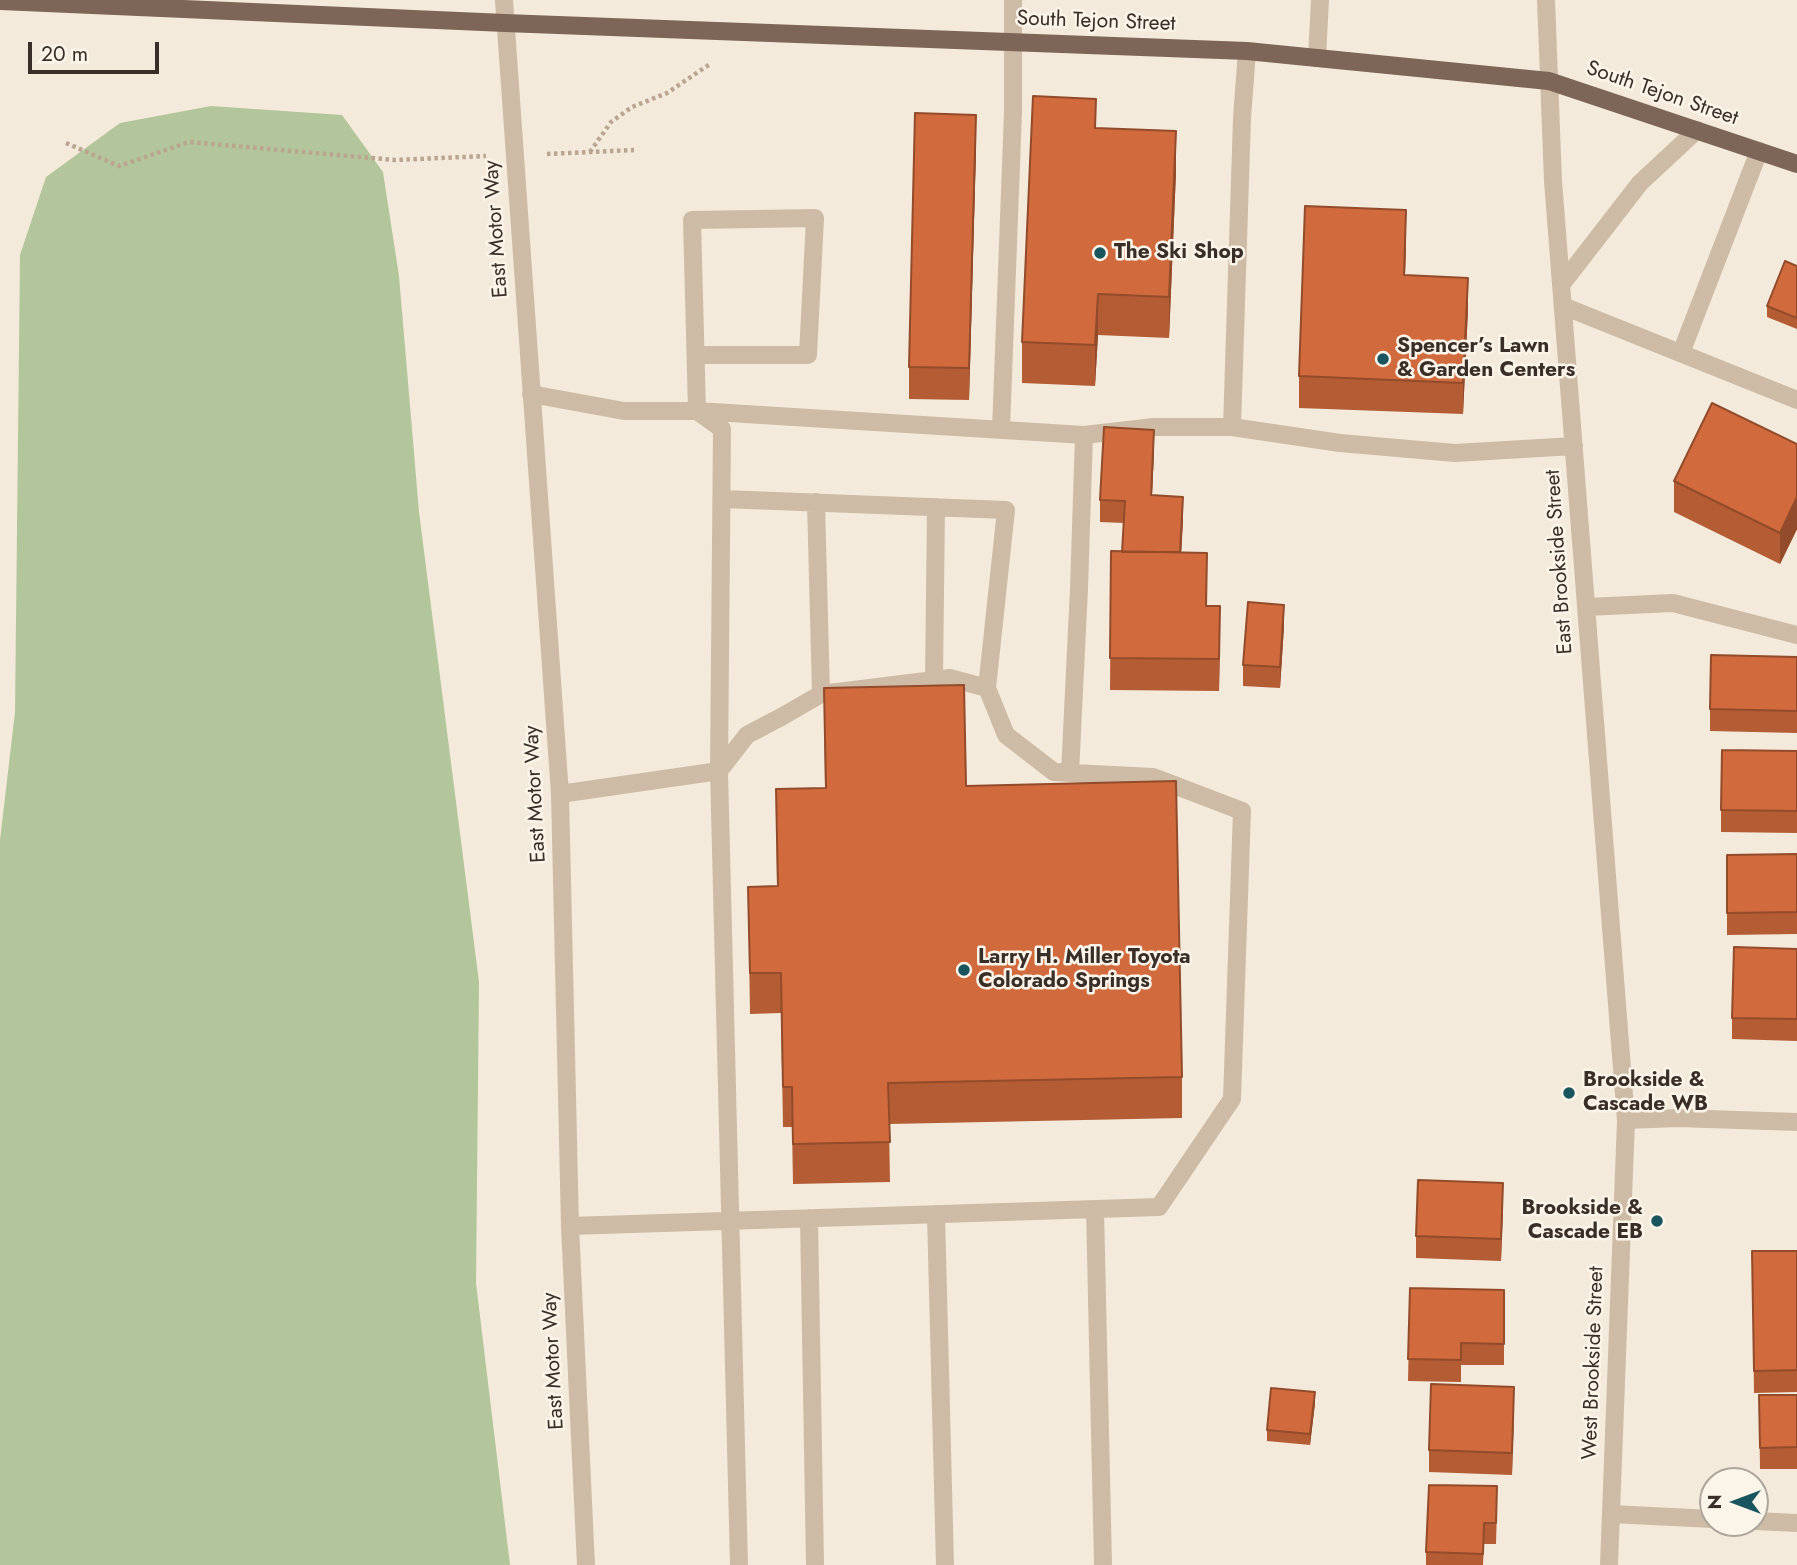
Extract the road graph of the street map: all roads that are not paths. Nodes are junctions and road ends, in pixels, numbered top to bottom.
1 (504, 0) edge
2 (1013, 0) edge
3 (1320, 0) edge
4 (1546, 0) edge
5 (0, 1) edge
6 (505, 23) junction
7 (1013, 42) junction
8 (1247, 51) junction
9 (1317, 58) junction
10 (1549, 80) junction
11 (1698, 130) junction
12 (1759, 151) junction
13 (1797, 164) edge
14 (1561, 285) junction
15 (1563, 306) junction
16 (1681, 353) junction
17 (696, 355) junction
18 (531, 394) junction
19 (1797, 400) edge
20 (697, 411) junction
21 (1232, 427) junction
22 (1001, 429) junction
23 (1084, 435) junction
24 (1574, 446) junction
25 (723, 499) junction
26 (816, 502) junction
27 (936, 507) junction
28 (1586, 607) junction
29 (1797, 635) edge
30 (934, 678) junction
31 (987, 688) junction
32 (821, 694) junction
33 (719, 771) junction
34 (1070, 773) junction
35 (560, 794) junction
36 (1626, 1120) junction
37 (1797, 1122) edge
38 (1095, 1209) junction
39 (936, 1214) junction
40 (809, 1218) junction
41 (732, 1221) junction
42 (570, 1226) junction
43 (1611, 1514) junction
44 (1699, 1518) edge
45 (1769, 1522) edge
46 (1797, 1523) edge
47 (586, 1565) edge
48 (739, 1565) edge
49 (815, 1565) edge
50 (945, 1565) edge
51 (1103, 1565) edge
52 (1609, 1565) edge

1 - 6 street, East Motor Way
2 - 7 street
3 - 9 street
4 - 10 street, East Brookside Street
5 - 6 main road, South Tejon Street
6 - 7 main road, South Tejon Street
6 - 18 street, East Motor Way
7 - 8 main road, South Tejon Street
7 - 22 street
8 - 9 main road, South Tejon Street
8 - 21 street
9 - 10 main road, South Tejon Street
10 - 11 main road, South Tejon Street
10 - 14 street, East Brookside Street
11 - 12 main road, South Tejon Street
11 - 14 street
12 - 13 main road, South Tejon Street
12 - 16 street
14 - 15 street, East Brookside Street
15 - 16 street
15 - 24 street, East Brookside Street
16 - 19 street
17 - 17 street
17 - 20 street
18 - 20 street
18 - 35 street, East Motor Way
20 - 22 street
20 - 25 street
21 - 23 street
21 - 24 street
22 - 23 street
23 - 34 street
24 - 28 street, East Brookside Street
25 - 26 street
25 - 33 street
26 - 27 street
26 - 32 street
27 - 30 street
27 - 31 street
28 - 29 street
28 - 36 street, East Brookside Street
30 - 31 street
30 - 32 street
31 - 34 street
32 - 33 street
33 - 35 street
33 - 41 street
34 - 38 street
35 - 42 street, East Motor Way
36 - 37 street
36 - 43 street, West Brookside Street
38 - 39 street
38 - 51 street
39 - 40 street
39 - 50 street
40 - 41 street
40 - 49 street
41 - 42 street
41 - 48 street
42 - 47 street, East Motor Way
43 - 44 street
43 - 52 street, West Brookside Street
45 - 46 street

